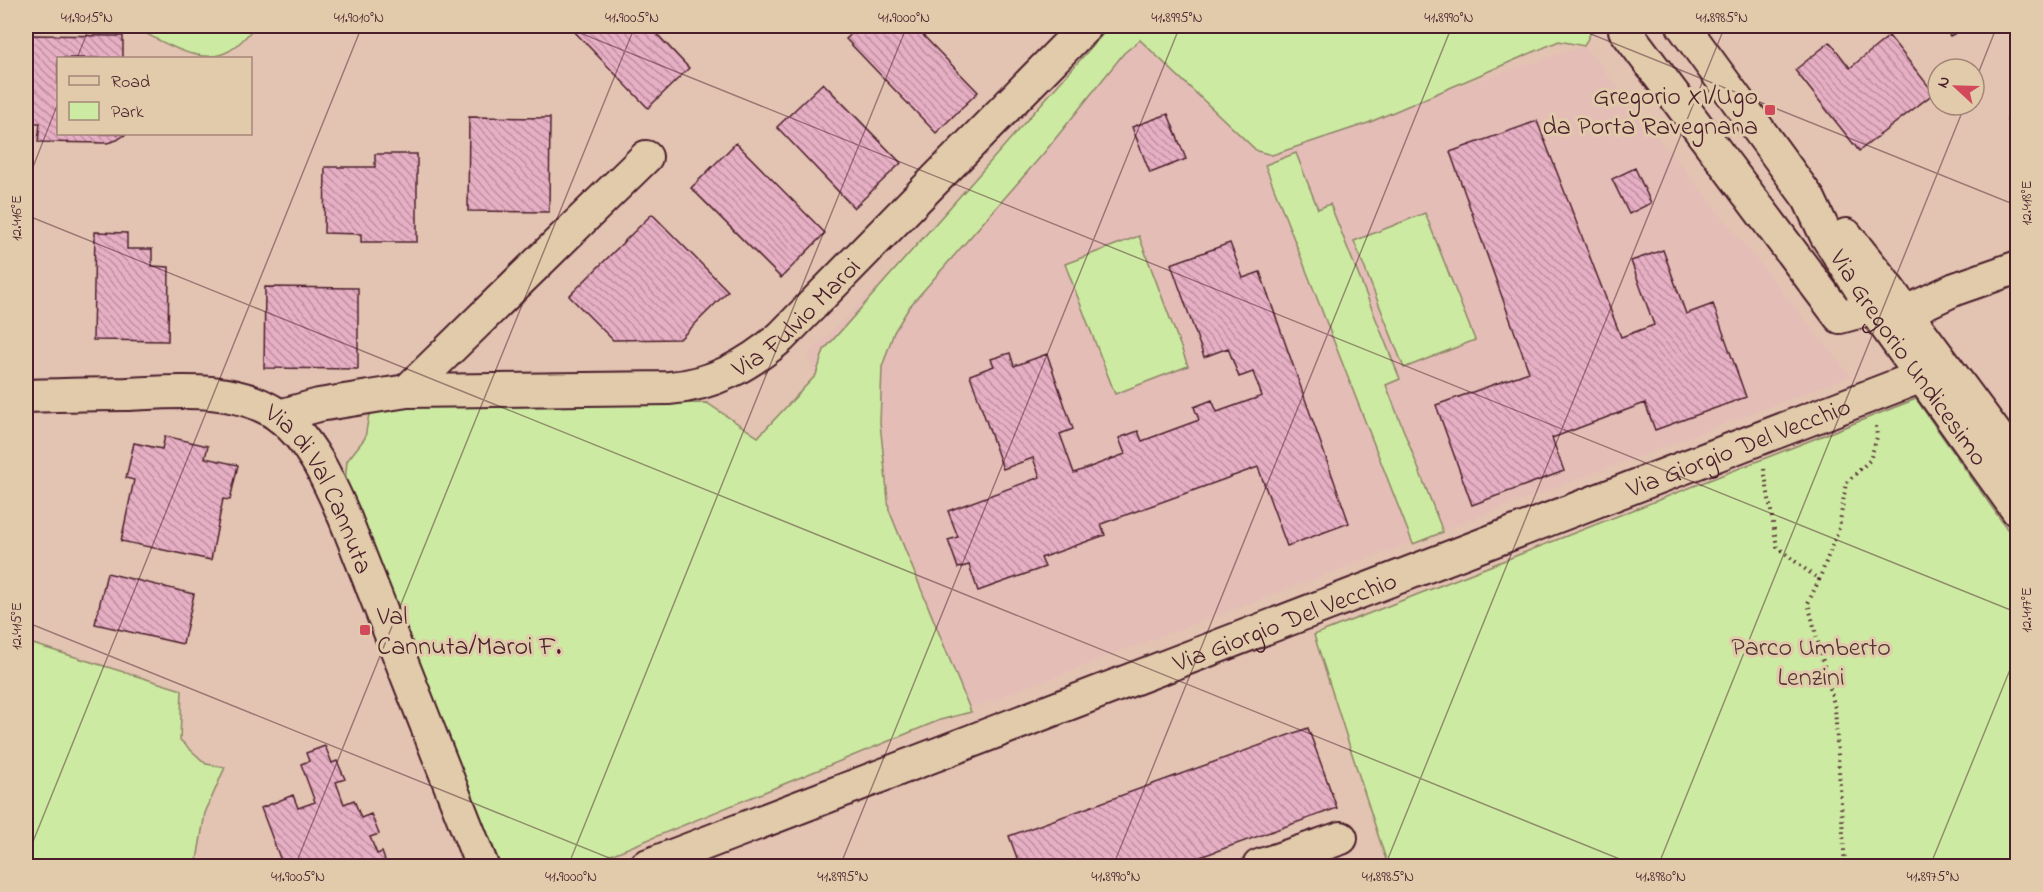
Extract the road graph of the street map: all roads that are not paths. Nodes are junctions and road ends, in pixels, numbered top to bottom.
1 (1086, 26) edge
2 (1626, 26) edge
3 (1683, 26) edge
4 (646, 157) dead end
5 (1809, 199) junction
6 (2018, 267) edge
7 (1873, 308) junction
8 (1906, 312) junction
9 (1922, 376) junction
10 (407, 391) junction
11 (26, 396) edge
12 (279, 416) junction
13 (2018, 464) edge
14 (2018, 511) edge
15 (1341, 838) dead end
16 (482, 867) edge
17 (646, 867) edge
18 (1259, 867) edge

1 - 10 street, Via Fulvio Maroi
2 - 7 street
3 - 5 street, Via Gregorio Undicesimo
4 - 10 street
5 - 7 street, Via Gregorio Undicesimo
5 - 8 street, Via Gregorio Undicesimo
6 - 8 street
7 - 9 street, Via Gregorio Undicesimo
8 - 13 street, Via Gregorio Undicesimo
9 - 14 street, Via Gregorio Undicesimo
9 - 17 street, Via Giorgio Del Vecchio
10 - 12 street, Via Fulvio Maroi
11 - 12 street, Via di Val Cannuta
12 - 16 street, Via di Val Cannuta
15 - 18 street

